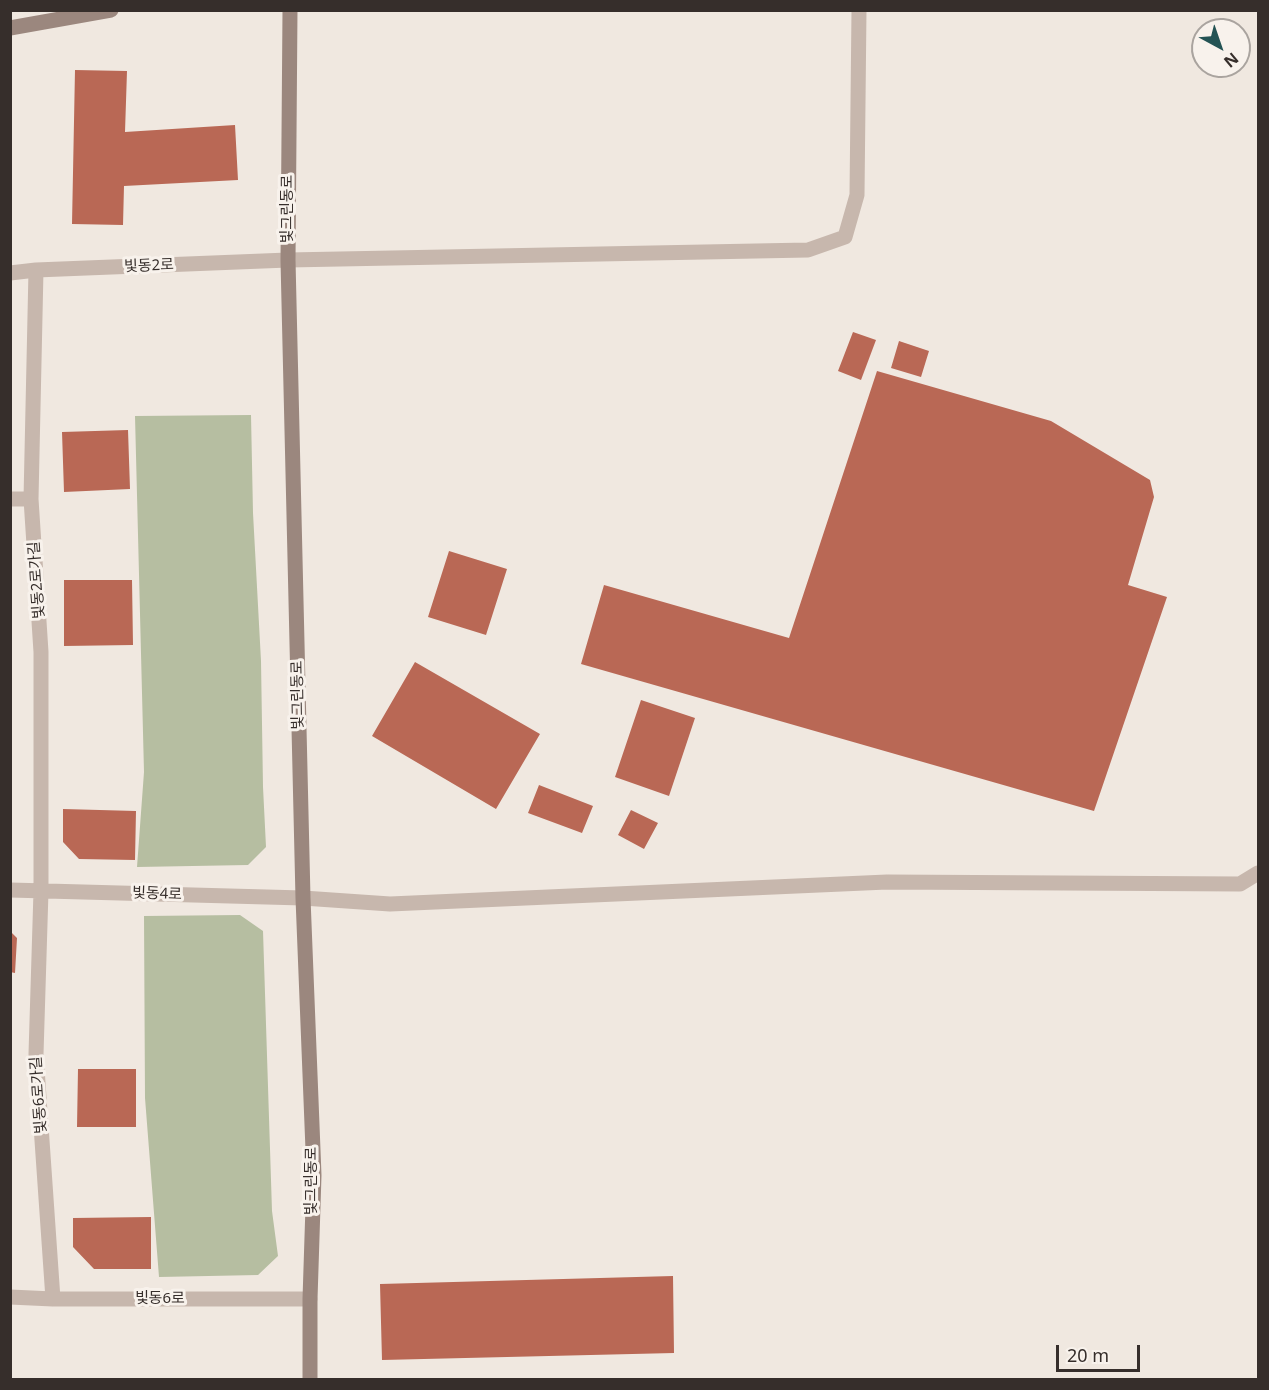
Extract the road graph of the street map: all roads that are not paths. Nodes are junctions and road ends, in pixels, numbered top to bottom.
1 (111, 10) edge
2 (290, 10) edge
3 (859, 10) edge
4 (10, 28) edge
5 (288, 260) junction
6 (36, 270) junction
7 (10, 273) edge
8 (10, 499) edge
9 (32, 499) junction
10 (1258, 873) edge
11 (10, 890) edge
12 (41, 891) junction
13 (303, 898) junction
14 (10, 1297) edge
15 (53, 1299) junction
16 (310, 1299) junction
17 (310, 1380) edge

1 - 4 street
2 - 5 street, 빛그린동로
3 - 5 street, 빛동2로
5 - 6 street, 빛동2로
5 - 13 street, 빛그린동로
6 - 7 street, 빛동2로
6 - 9 street, 빛동2로가길
8 - 9 street
9 - 12 street, 빛동2로가길
10 - 13 street, 빛동4로
11 - 12 street, 빛동4로
12 - 13 street, 빛동4로
12 - 15 street, 빛동6로가길
13 - 16 street, 빛그린동로
14 - 15 street, 빛동6로
15 - 16 street, 빛동6로
16 - 17 street, 빛그린동로

